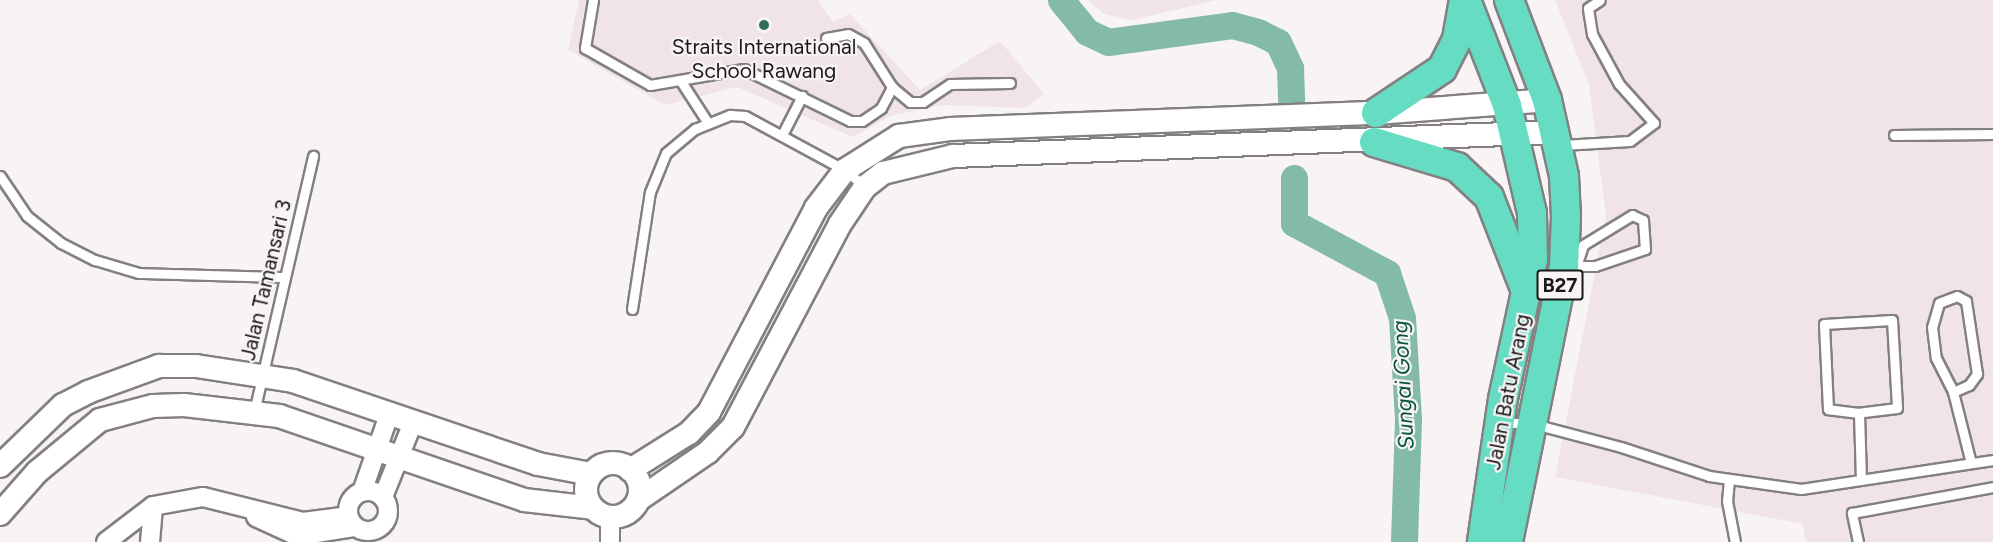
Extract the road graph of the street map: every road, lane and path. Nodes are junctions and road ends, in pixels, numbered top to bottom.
1 (593, 0) edge
2 (1465, 0) edge
3 (1509, 0) edge
4 (1600, 0) edge
5 (826, 38) dead end
6 (1010, 82) dead end
7 (682, 83) junction
8 (892, 87) junction
9 (802, 96) junction
10 (1547, 100) junction
11 (1507, 105) junction
12 (1376, 113) junction
13 (708, 123) junction
14 (1993, 134) edge
15 (782, 135) junction
16 (1893, 135) dead end
17 (1514, 136) junction
18 (1556, 139) junction
19 (1374, 142) junction
20 (313, 156) dead end
21 (845, 170) junction
22 (0, 176) edge
23 (865, 187) junction
24 (1570, 265) junction
25 (285, 277) junction
26 (1527, 294) junction
27 (632, 309) dead end
28 (263, 373) junction
29 (1953, 392) junction
30 (254, 412) junction
31 (390, 412) junction
32 (1859, 413) junction
33 (414, 420) junction
34 (1500, 422) junction
35 (1534, 424) junction
36 (381, 448) junction
37 (403, 455) junction
38 (1993, 460) edge
39 (1971, 463) junction
40 (0, 466) edge
41 (630, 470) junction
42 (591, 474) junction
43 (1729, 479) junction
44 (1861, 480) junction
45 (1993, 487) edge
46 (362, 492) junction
47 (382, 497) junction
48 (638, 500) junction
49 (153, 506) junction
50 (602, 513) junction
51 (0, 514) edge
52 (351, 521) junction
53 (304, 533) edge
54 (106, 542) edge
55 (150, 542) edge
56 (609, 542) edge
57 (1482, 542) edge
58 (1508, 542) edge
59 (1735, 542) edge
60 (1858, 542) edge

1 - 7 lane
2 - 11 main road, Jalan Batu Arang / B27
2 - 12 main road
3 - 10 main road, Jalan Batu Arang / B27
4 - 18 lane
5 - 8 lane
6 - 8 lane
7 - 9 lane
7 - 13 lane
8 - 9 lane
9 - 15 lane
10 - 11 street
10 - 18 main road, Jalan Batu Arang / B27
11 - 12 street
11 - 17 main road, Jalan Batu Arang / B27
12 - 21 street
13 - 15 lane
13 - 27 lane
14 - 16 lane
15 - 21 lane
17 - 18 street
17 - 19 street
17 - 26 main road, Jalan Batu Arang / B27
18 - 24 main road, Jalan Batu Arang / B27
19 - 23 street
19 - 26 main road
20 - 25 lane, Jalan Tamansari 3
21 - 23 lane
21 - 41 street
22 - 25 lane
23 - 48 street
24 - 24 lane
24 - 35 main road, Jalan Batu Arang / B27
25 - 28 lane, Jalan Tamansari 3
26 - 34 main road, Jalan Batu Arang / B27
28 - 30 lane, Jalan Tamansari 3
28 - 31 street
28 - 40 street
29 - 29 lane
29 - 39 lane
30 - 36 street
30 - 51 street
31 - 33 street
31 - 36 street
32 - 32 lane
32 - 44 lane
33 - 37 street
33 - 42 street
34 - 35 lane
34 - 57 main road, Jalan Batu Arang / B27
35 - 43 lane
35 - 58 main road, Jalan Batu Arang / B27
36 - 37 street
36 - 46 street
37 - 47 street
37 - 50 street
38 - 39 lane
39 - 44 lane
41 - 42 street
41 - 48 street
42 - 50 street
43 - 44 lane
43 - 59 lane
45 - 60 lane
46 - 47 street
46 - 52 street
47 - 52 street
48 - 50 street
49 - 53 street
49 - 54 street
49 - 55 street
50 - 56 street
52 - 53 street

